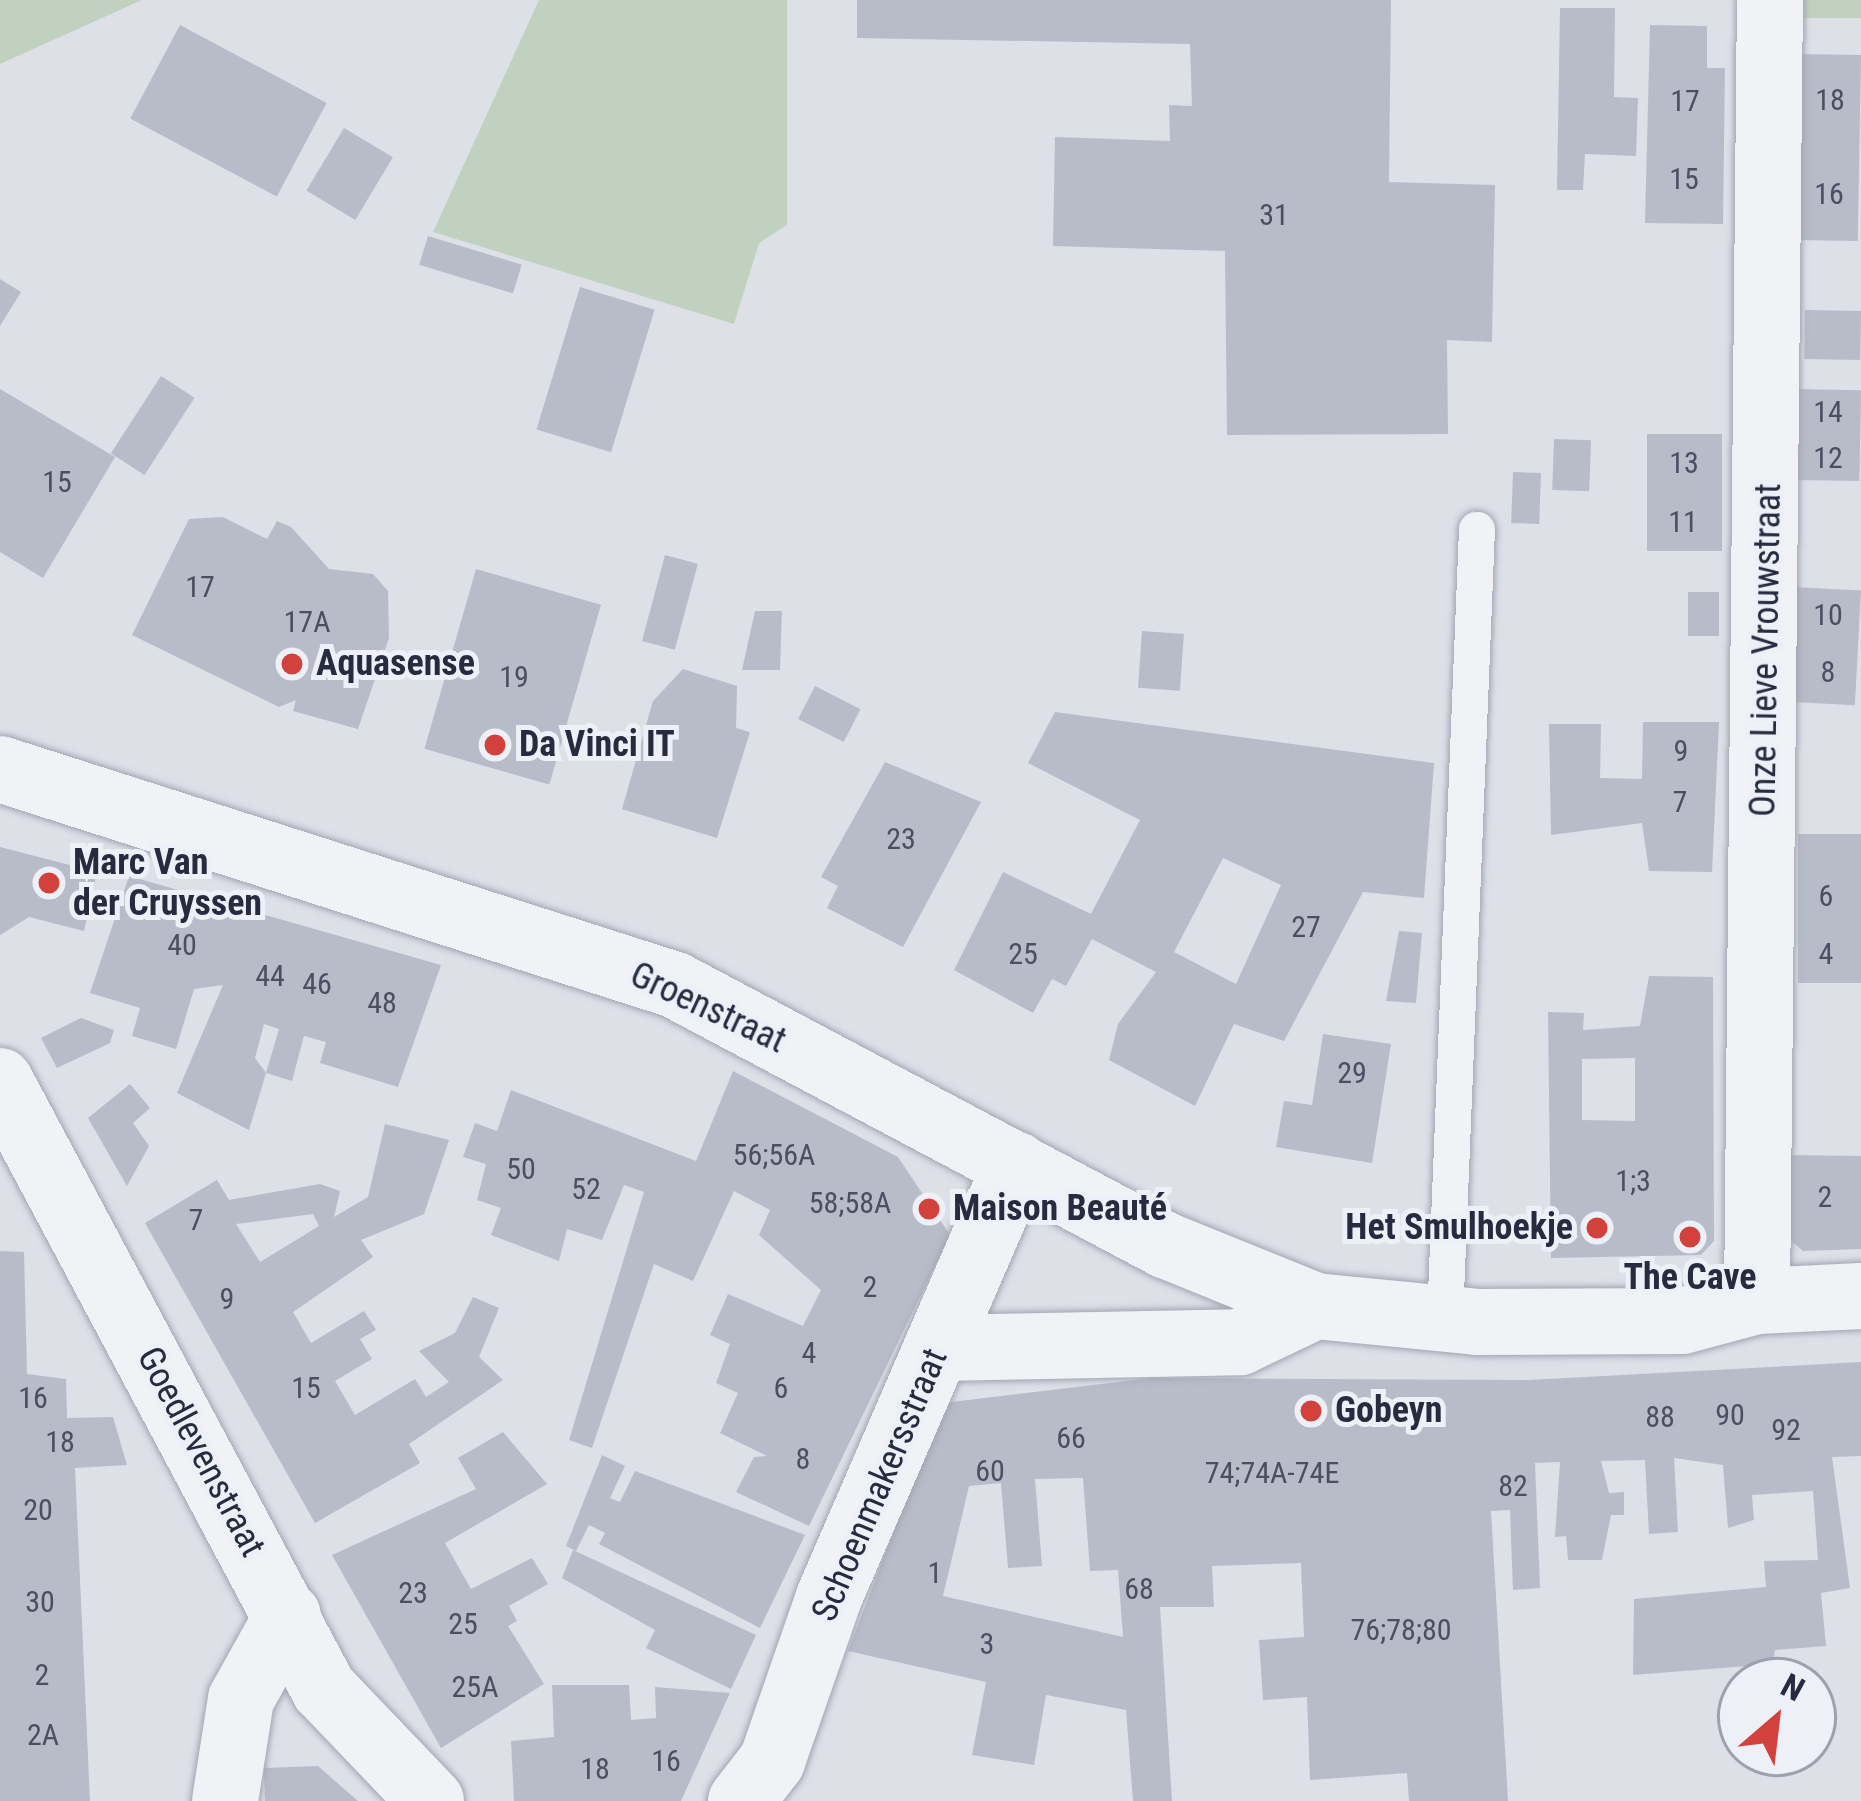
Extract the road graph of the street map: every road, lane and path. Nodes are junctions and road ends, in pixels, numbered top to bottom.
1 (1770, 0) edge
2 (1477, 530) dead end
3 (0, 769) edge
4 (0, 1082) edge
5 (1016, 1165) junction
6 (1861, 1297) edge
7 (1757, 1301) junction
8 (1315, 1306) junction
9 (1445, 1319) junction
10 (939, 1348) junction
11 (288, 1615) junction
12 (225, 1801) edge
13 (431, 1801) edge
14 (741, 1801) edge

1 - 7 street, Onze Lieve Vrouwstraat
2 - 9 lane
3 - 5 street, Groenstraat
4 - 11 street, Goedlevenstraat
5 - 8 street, Groenstraat
5 - 10 street, Schoenmakersstraat
6 - 7 street, Groenstraat
7 - 9 street, Groenstraat
8 - 9 street, Groenstraat
8 - 10 street
10 - 14 street, Schoenmakersstraat
11 - 12 street
11 - 13 street, Goedlevenstraat

